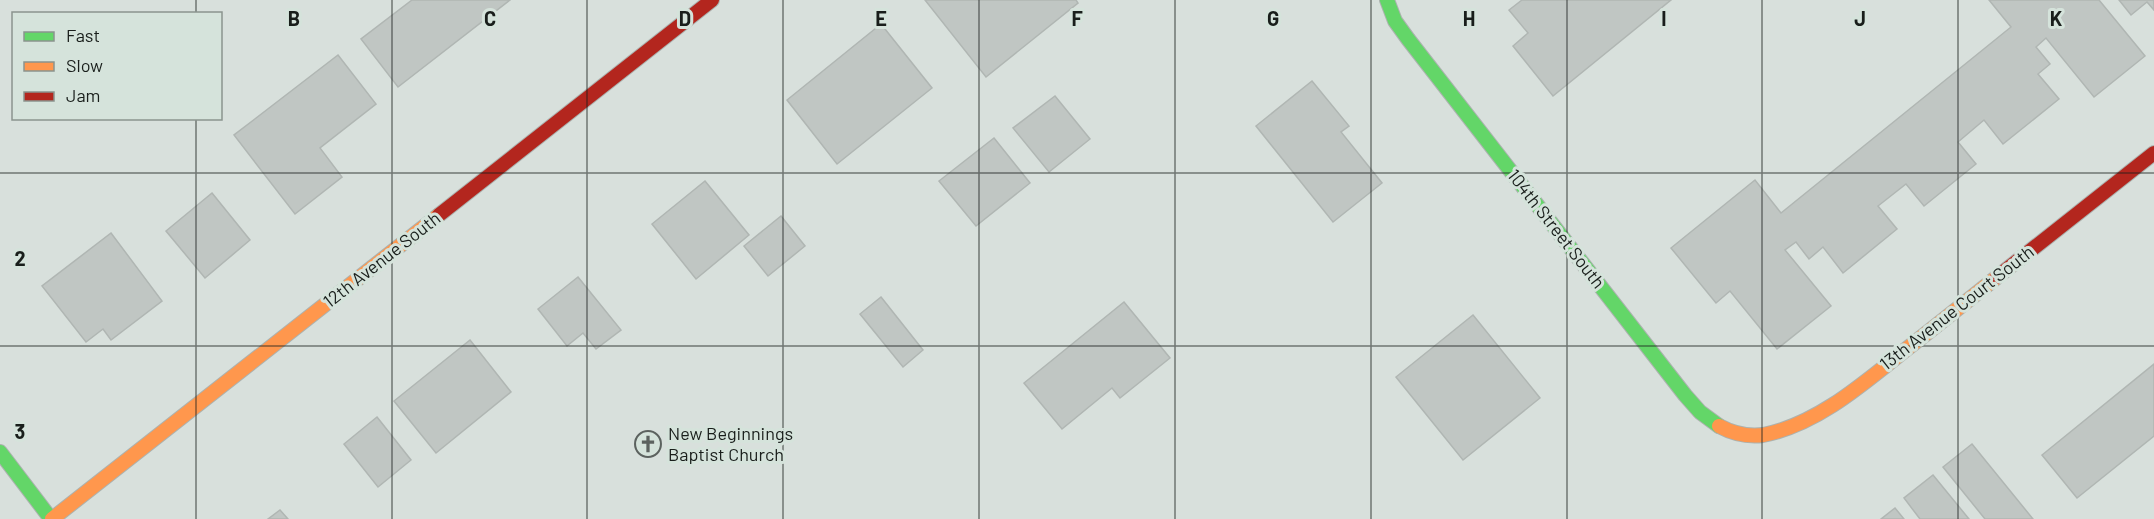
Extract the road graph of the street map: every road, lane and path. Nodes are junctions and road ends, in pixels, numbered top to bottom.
1 (712, 0) edge
2 (1387, 0) edge
3 (2154, 153) edge
4 (1747, 435) joint
5 (0, 452) edge
6 (52, 519) edge

1 - 6 street, 12th Avenue South
2 - 4 street, 104th Street South
3 - 4 street, 13th Avenue Court South
5 - 6 street

